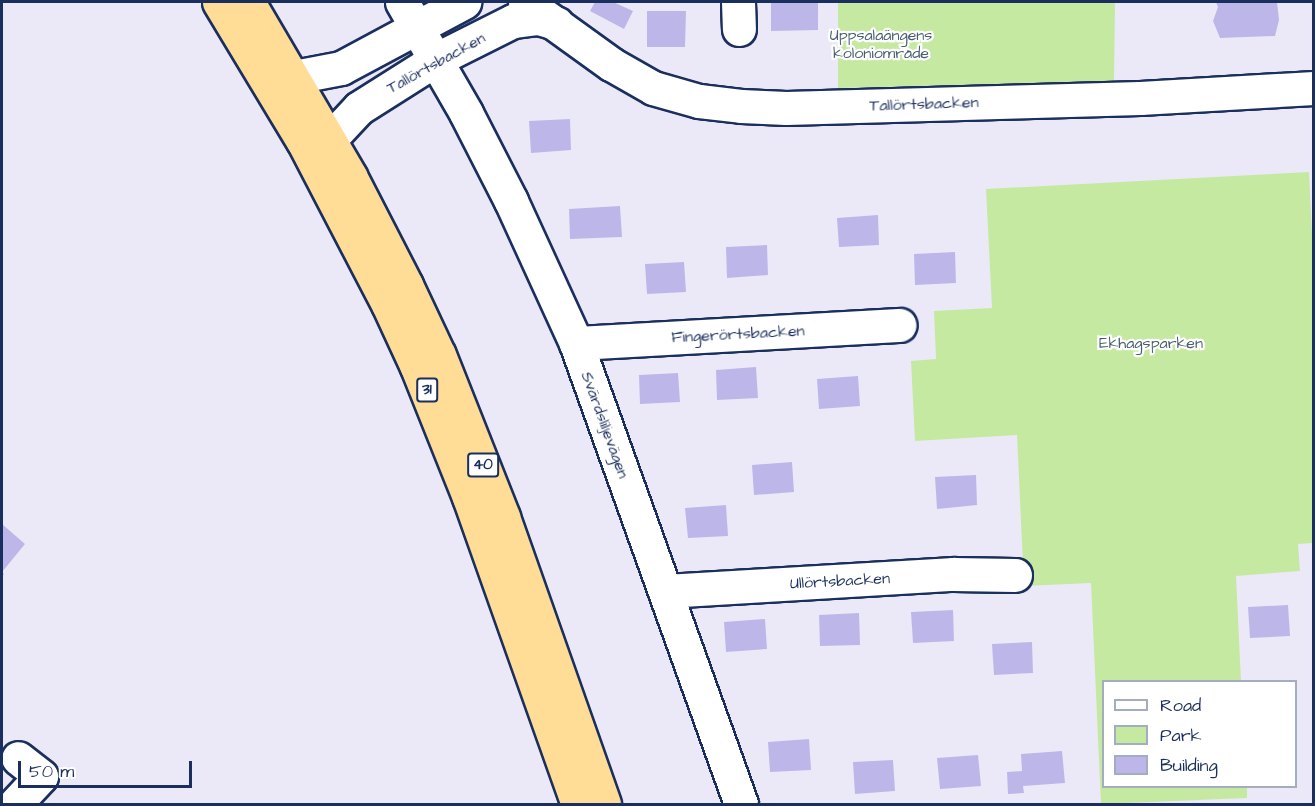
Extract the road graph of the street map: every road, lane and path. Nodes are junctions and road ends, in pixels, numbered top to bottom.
1 (219, 2) edge
2 (248, 2) edge
3 (464, 2) edge
4 (525, 2) edge
5 (410, 15) edge
6 (556, 23) junction
7 (435, 60) junction
8 (294, 77) junction
9 (1314, 88) edge
10 (330, 139) junction
11 (900, 325) dead end
12 (576, 343) junction
13 (1015, 575) dead end
14 (665, 591) junction
15 (18, 758) dead end
16 (15, 804) edge
17 (578, 804) edge
18 (604, 804) edge
19 (741, 804) edge

1 - 17 highway, 31
2 - 8 highway
3 - 5 street
4 - 6 street, Tallörtsbacken
5 - 7 street, Svärdsliljevägen
5 - 8 street
6 - 7 street, Tallörtsbacken
6 - 9 street, Tallörtsbacken
7 - 10 street, Tallörtsbacken
7 - 12 street, Svärdsliljevägen
8 - 10 highway
10 - 18 highway, 40
11 - 12 street, Fingerörtsbacken
12 - 14 street, Svärdsliljevägen
13 - 14 street, Ullörtsbacken
14 - 19 street, Svärdsliljevägen
15 - 16 street

